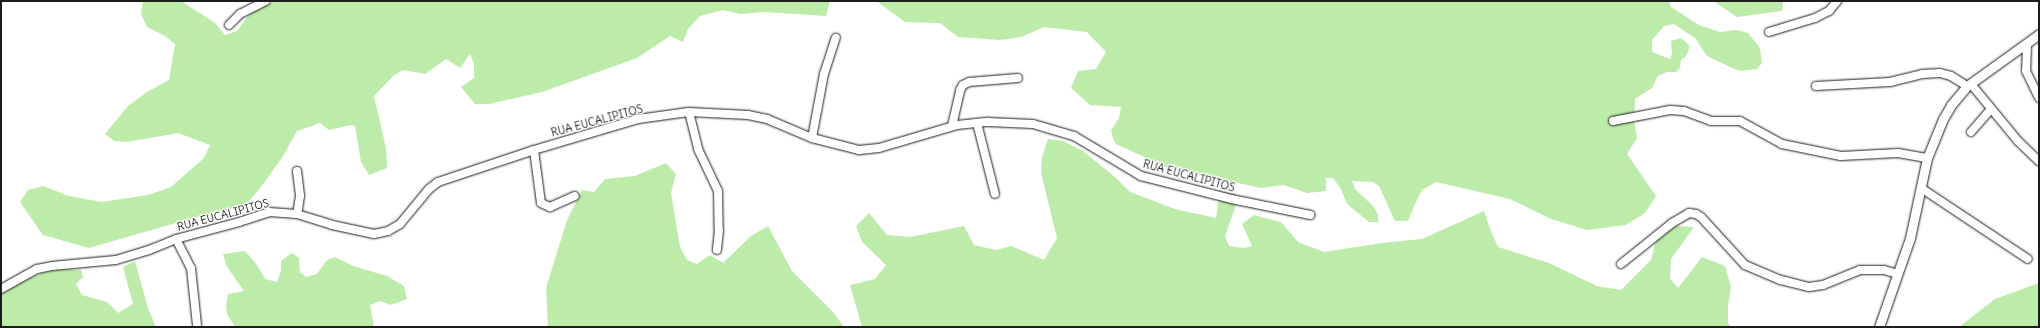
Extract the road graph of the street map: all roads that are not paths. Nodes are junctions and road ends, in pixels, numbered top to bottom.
1 (266, 1) edge
2 (1837, 1) edge
3 (228, 25) dead end
4 (1768, 32) dead end
5 (2039, 34) edge
6 (836, 38) dead end
7 (2027, 45) junction
8 (1018, 78) dead end
9 (1969, 85) junction
10 (1816, 86) dead end
11 (2039, 98) edge
12 (1991, 109) junction
13 (689, 112) junction
14 (1613, 121) dead end
15 (977, 123) junction
16 (952, 126) junction
17 (1971, 132) dead end
18 (812, 138) junction
19 (534, 150) junction
20 (1927, 158) junction
21 (2039, 161) edge
22 (297, 171) dead end
23 (1921, 188) junction
24 (995, 194) dead end
25 (575, 196) dead end
26 (297, 214) junction
27 (1310, 215) dead end
28 (176, 239) junction
29 (717, 250) dead end
30 (2028, 259) dead end
31 (1621, 264) dead end
32 (1898, 274) junction
33 (1, 288) edge
34 (196, 325) dead end
35 (1879, 327) edge

1 - 3 street
2 - 4 street
5 - 7 street
6 - 18 street
7 - 9 street
7 - 11 street
8 - 16 street
9 - 10 street
9 - 12 street
9 - 20 street
12 - 17 street
12 - 21 street
13 - 18 street, RUA EUCALIPITOS
13 - 19 street, RUA EUCALIPITOS
13 - 29 street
14 - 20 street
15 - 16 street, RUA EUCALIPITOS
15 - 24 street
15 - 27 street, RUA EUCALIPITOS
16 - 18 street, RUA EUCALIPITOS
19 - 25 street
19 - 26 street, RUA EUCALIPITOS
20 - 23 street
22 - 26 street
23 - 30 street
23 - 32 street
26 - 28 street, RUA EUCALIPITOS
28 - 33 street, RUA EUCALIPITOS
28 - 34 street
31 - 32 street
32 - 35 street

